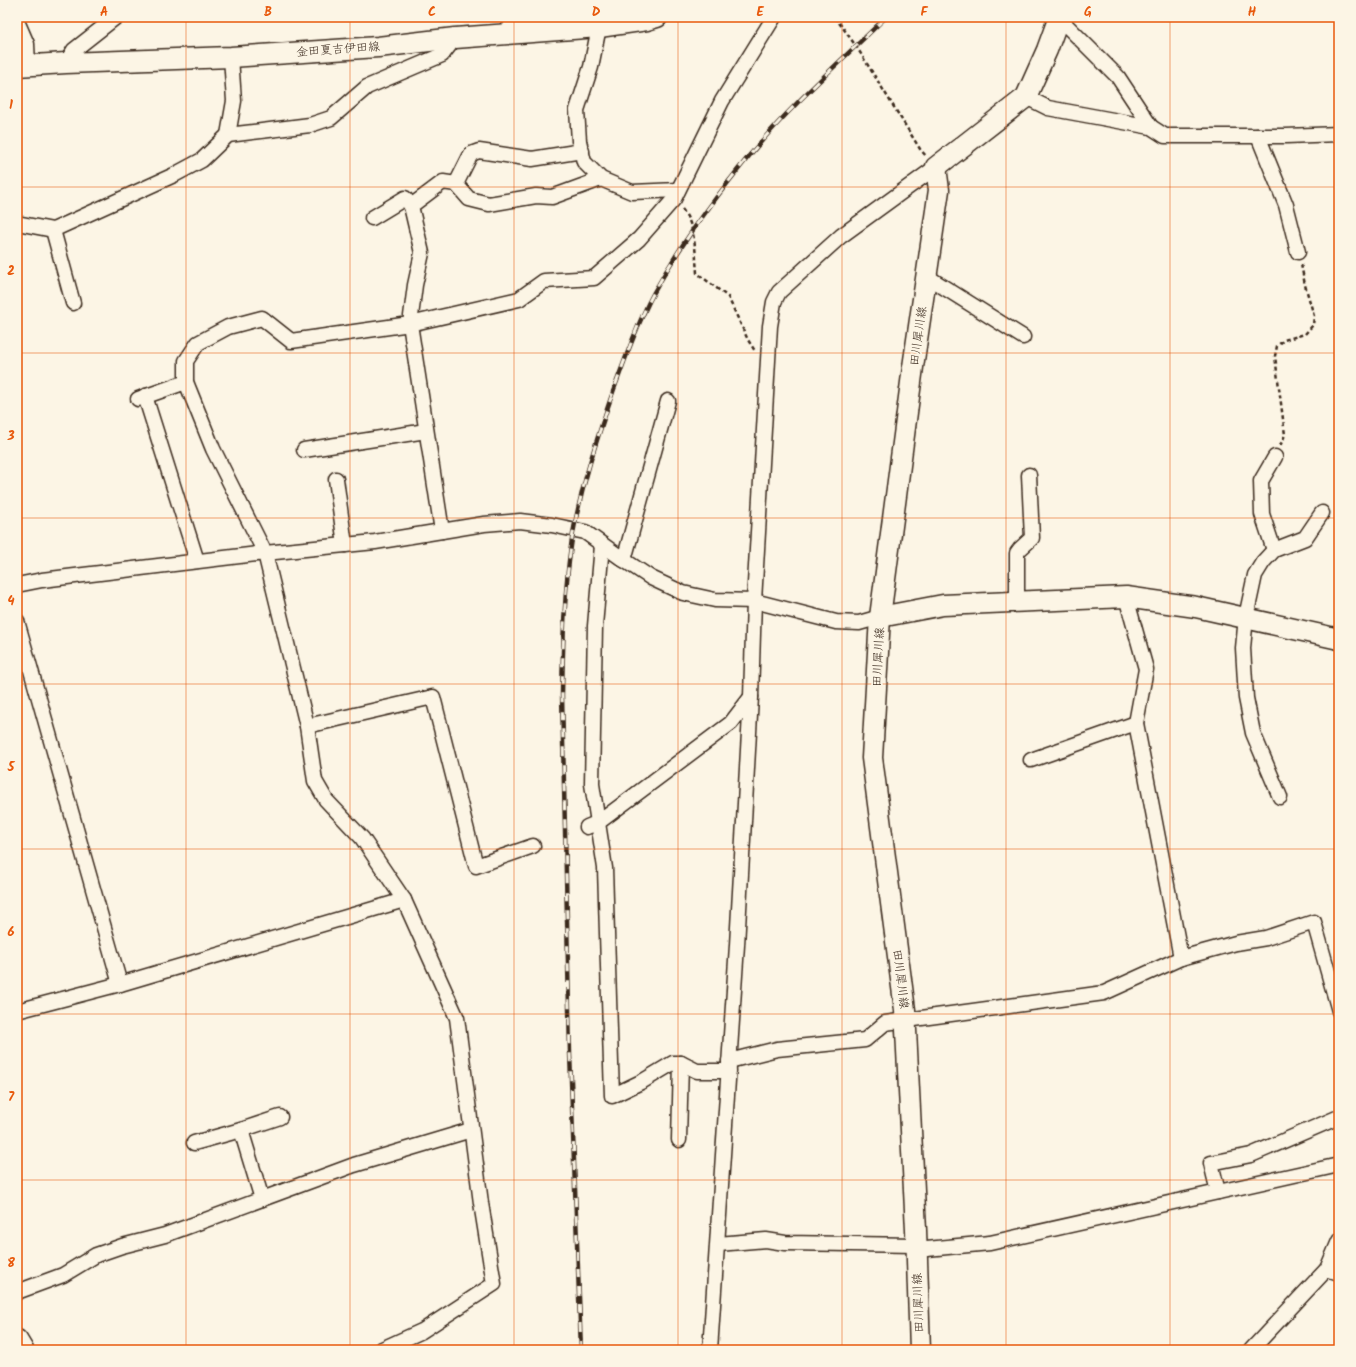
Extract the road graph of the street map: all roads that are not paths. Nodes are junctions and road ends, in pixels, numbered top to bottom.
1 (116, 17) edge
2 (657, 17) edge
3 (774, 17) edge
4 (1059, 17) edge
5 (17, 21) edge
6 (609, 23) edge
7 (510, 26) edge
8 (455, 38) junction
9 (231, 57) junction
10 (66, 63) junction
11 (22, 66) edge
12 (1026, 97) junction
13 (1151, 127) junction
14 (1339, 134) edge
15 (228, 135) junction
16 (1258, 136) junction
17 (582, 151) junction
18 (936, 167) junction
19 (601, 179) junction
20 (456, 184) junction
21 (676, 194) junction
22 (411, 206) junction
23 (372, 218) dead end
24 (17, 224) edge
25 (53, 230) junction
26 (1298, 252) road end
27 (926, 276) junction
28 (73, 303) dead end
29 (410, 324) junction
30 (1023, 336) dead end
31 (186, 382) junction
32 (668, 401) dead end
33 (426, 431) junction
34 (304, 450) dead end
35 (1276, 457) road end
36 (1029, 475) dead end
37 (336, 479) dead end
38 (1322, 513) dead end
39 (442, 531) junction
40 (345, 545) junction
41 (602, 545) junction
42 (1274, 550) junction
43 (265, 553) junction
44 (624, 560) junction
45 (196, 561) junction
46 (17, 586) edge
47 (1126, 597) junction
48 (754, 601) junction
49 (1017, 602) junction
50 (880, 617) junction
51 (1246, 617) junction
52 (17, 621) edge
53 (1339, 639) edge
54 (751, 697) junction
55 (1136, 723) junction
56 (307, 726) junction
57 (1031, 760) dead end
58 (1280, 797) dead end
59 (593, 824) junction
60 (533, 846) dead end
61 (404, 900) junction
62 (1181, 958) junction
63 (120, 984) junction
64 (17, 1011) edge
65 (1339, 1011) edge
66 (906, 1020) junction
67 (681, 1063) junction
68 (729, 1066) junction
69 (280, 1117) dead end
70 (1339, 1118) edge
71 (241, 1130) junction
72 (471, 1130) junction
73 (679, 1140) dead end
74 (194, 1143) dead end
75 (1339, 1165) edge
76 (1218, 1192) junction
77 (262, 1199) junction
78 (1339, 1241) edge
79 (718, 1244) junction
80 (916, 1248) junction
81 (1333, 1271) edge
82 (17, 1292) edge
83 (17, 1340) edge
84 (23, 1350) edge
85 (380, 1350) edge
86 (710, 1350) edge
87 (920, 1350) edge
88 (1251, 1350) edge

1 - 10 street
2 - 6 main road, 金田夏吉伊田線
3 - 21 street
4 - 12 main road
4 - 13 street
5 - 11 street
6 - 7 main road, 金田夏吉伊田線
6 - 17 street
7 - 8 main road, 金田夏吉伊田線
8 - 9 main road, 金田夏吉伊田線
8 - 15 street
9 - 10 main road, 金田夏吉伊田線
9 - 15 street
10 - 11 main road, 金田夏吉伊田線
12 - 13 street
12 - 18 main road
13 - 16 street
14 - 16 street
15 - 25 street
16 - 26 street
17 - 19 street
17 - 20 street
18 - 27 main road, 田川犀川線
18 - 48 street
19 - 20 street
19 - 21 street
20 - 22 street
21 - 29 street
22 - 23 street
22 - 29 street
24 - 25 street
25 - 28 street
27 - 30 street
27 - 50 main road, 田川犀川線
29 - 31 street
29 - 33 street
31 - 43 street
31 - 45 street
32 - 44 street
33 - 34 street
33 - 39 street
35 - 42 street
36 - 49 street
37 - 40 street
38 - 42 street
39 - 40 street
39 - 41 street
40 - 43 street
41 - 44 street
41 - 59 street
42 - 51 street
43 - 45 street
43 - 56 street
44 - 48 street
45 - 46 street
47 - 49 main road
47 - 51 main road
47 - 55 street
48 - 50 street
48 - 54 street
49 - 50 main road
50 - 66 main road, 田川犀川線
51 - 53 main road
51 - 58 street
52 - 63 street
54 - 59 street
54 - 68 street
55 - 57 street
55 - 62 street
56 - 60 street
56 - 61 street
59 - 67 street
61 - 63 street
61 - 72 street
62 - 65 street
62 - 66 street
63 - 64 street
66 - 68 street
66 - 80 main road, 田川犀川線
67 - 68 street
67 - 73 street
68 - 79 street
69 - 71 street
70 - 76 street
71 - 74 street
71 - 77 street
72 - 77 street
72 - 85 street
75 - 76 street
76 - 80 street
77 - 82 street
78 - 81 street
79 - 80 street
79 - 86 street
80 - 87 main road, 田川犀川線
81 - 88 street
83 - 84 main road

